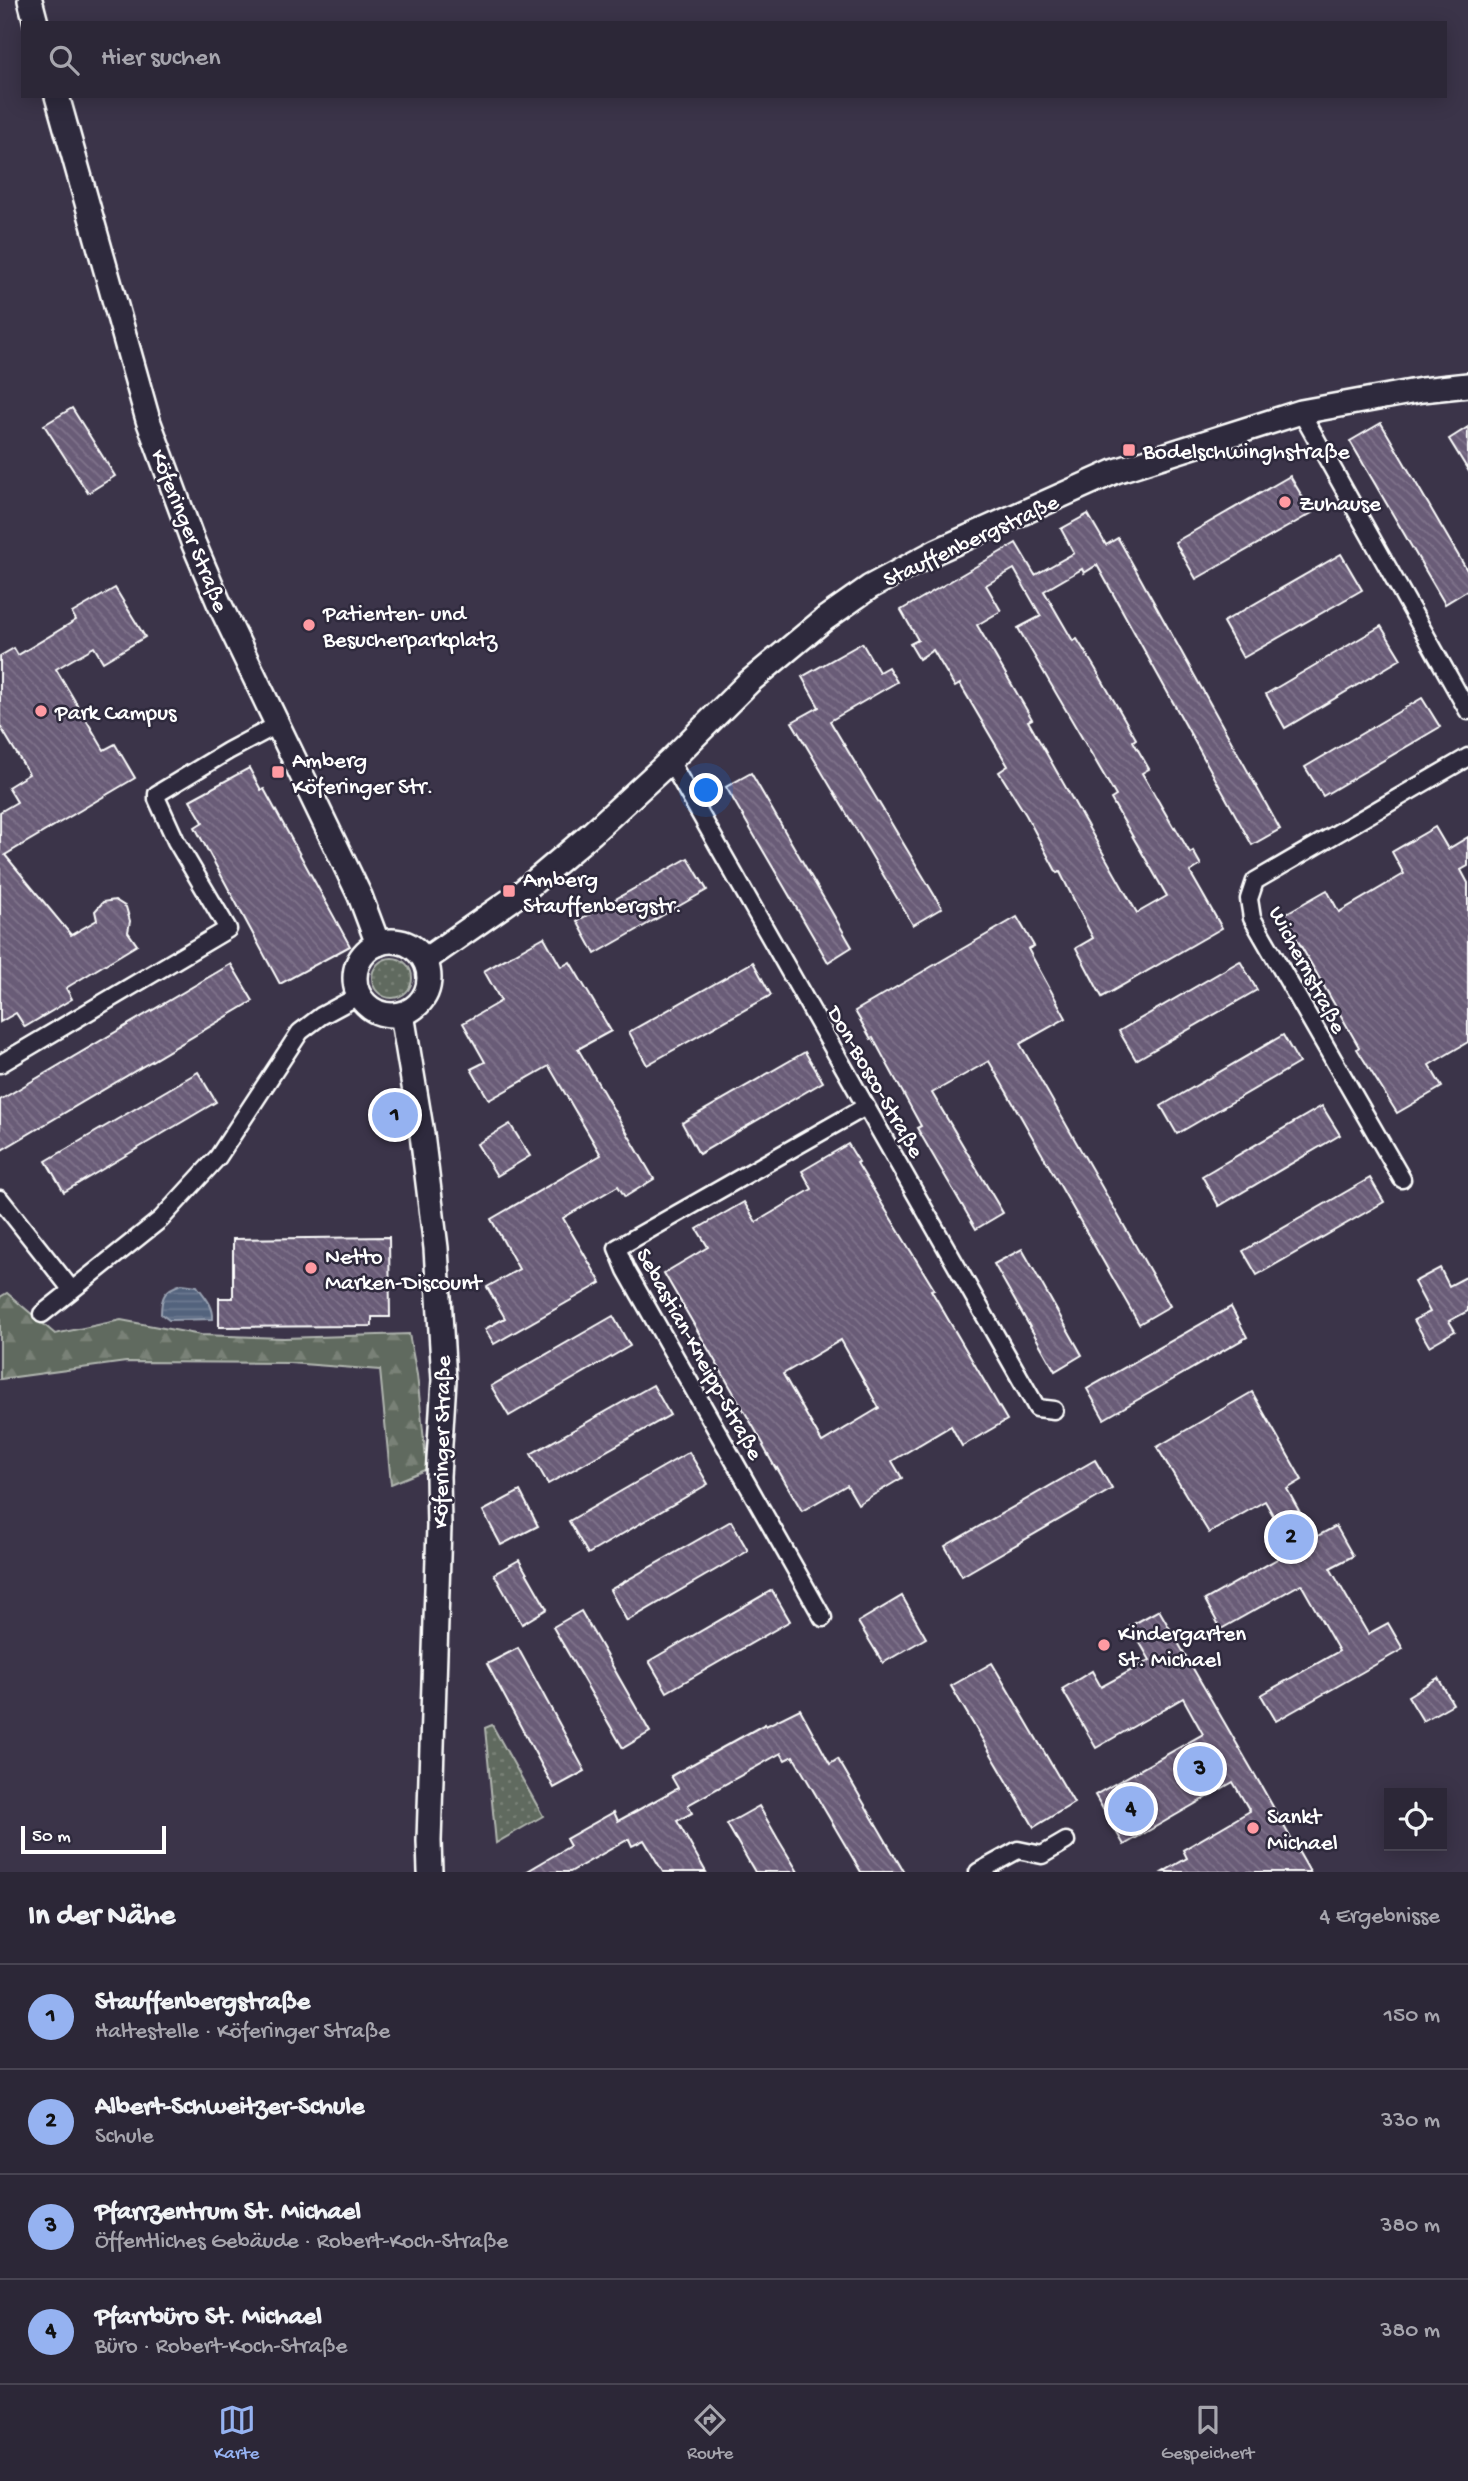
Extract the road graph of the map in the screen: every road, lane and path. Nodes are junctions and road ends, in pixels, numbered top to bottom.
1 (30, 0) edge
2 (35, 21) edge
3 (58, 98) edge
4 (1468, 385) edge
5 (1301, 412) junction
6 (1468, 711) edge
7 (277, 725) junction
8 (1468, 757) edge
9 (670, 761) junction
10 (378, 944) junction
11 (425, 960) junction
12 (360, 995) junction
13 (401, 1014) junction
14 (0, 1064) edge
15 (865, 1107) junction
16 (1402, 1180) dead end
17 (0, 1199) edge
18 (72, 1289) junction
19 (42, 1314) dead end
20 (1054, 1410) dead end
21 (822, 1618) dead end
22 (1066, 1841) dead end
23 (430, 1872) edge
24 (978, 1872) edge

1 - 2 street
3 - 7 street, Köferinger Straße
4 - 5 street, Stauffenbergstraße
5 - 6 street
5 - 9 street, Stauffenbergstraße
7 - 10 street, Köferinger Straße
7 - 14 street
8 - 16 street, Wichernstraße
9 - 11 street, Stauffenbergstraße
9 - 15 street, Don-Bosco-Straße
10 - 11 street
10 - 12 street
11 - 13 street
12 - 13 street
12 - 18 street
13 - 23 street, Köferinger Straße
15 - 20 street, Don-Bosco-Straße
15 - 21 street, Sebastian-Kneipp-Straße
17 - 18 street
18 - 19 street
22 - 24 street

